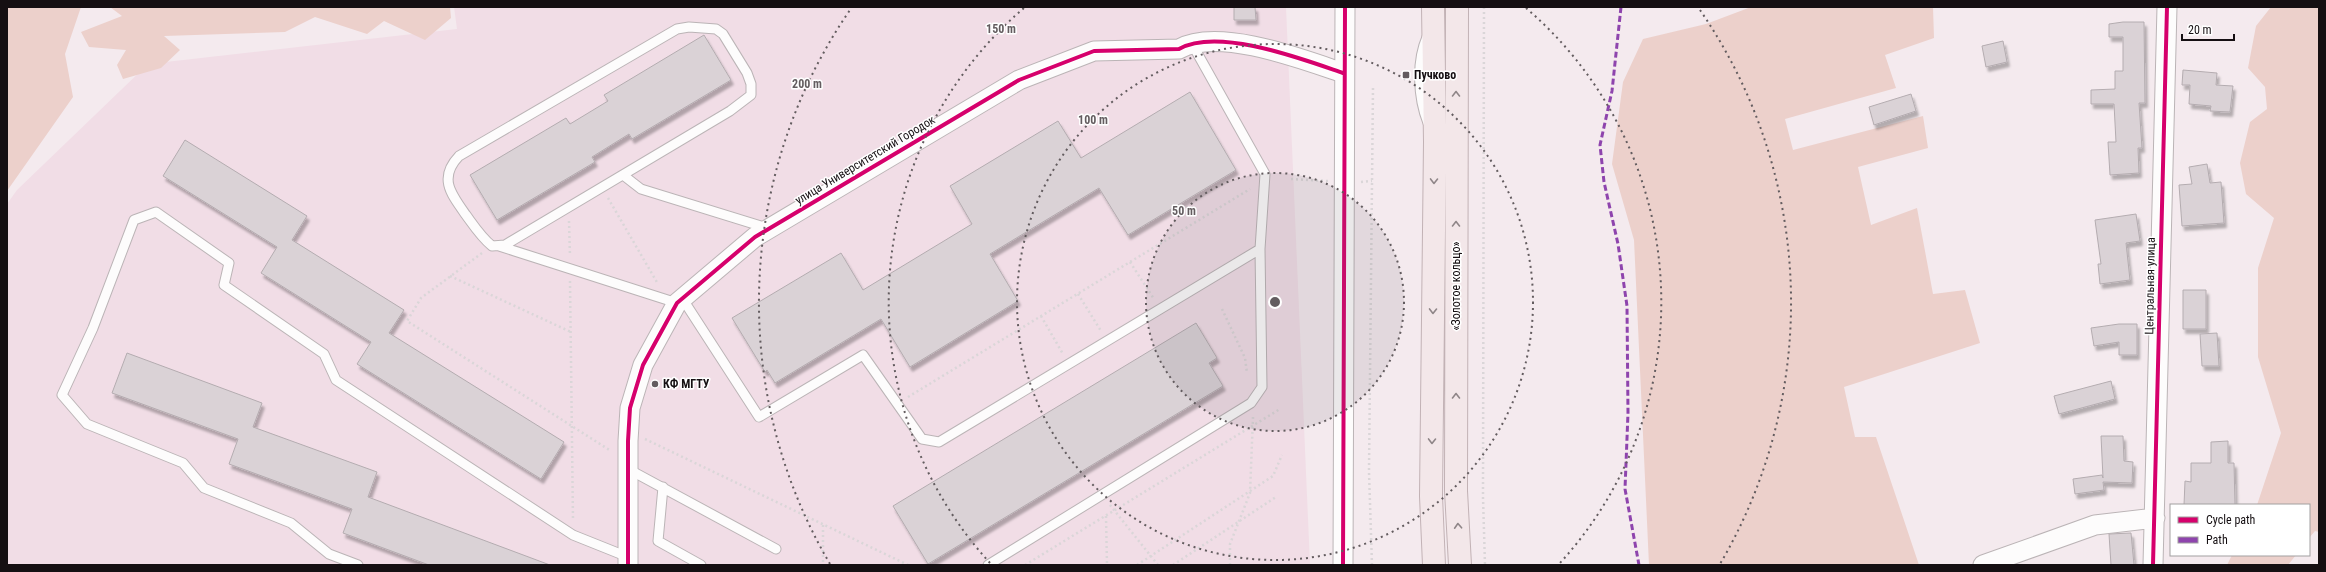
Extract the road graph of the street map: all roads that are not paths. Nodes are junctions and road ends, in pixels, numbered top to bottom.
1 (1345, 7) edge
2 (1457, 7) edge
3 (2167, 7) edge
4 (1434, 14) edge
5 (1191, 42) junction
6 (1343, 73) junction
7 (623, 175) junction
8 (769, 229) junction
9 (495, 246) junction
10 (1260, 249) junction
11 (676, 300) junction
12 (628, 465) junction
13 (663, 487) junction
14 (2154, 518) junction
15 (776, 548) dead end
16 (628, 561) edge
17 (358, 565) edge
18 (701, 565) edge
19 (988, 565) edge
20 (1343, 565) edge
21 (1434, 565) edge
22 (1460, 565) edge
23 (1983, 565) edge
24 (2153, 565) edge

1 - 6 street
22 -> 2 highway, «Золотое кольцо»
3 - 14 street, Центральная улица
4 -> 21 highway, «Золотое кольцо»
5 - 6 street, улица Университетский Городок
5 - 8 street, улица Университетский Городок
5 - 10 lane
6 - 20 street
7 - 8 lane
7 - 9 lane
7 - 9 lane
8 - 11 street, улица Университетский Городок
9 - 11 lane
10 - 11 lane
10 - 19 lane
11 - 12 street, улица Университетский Городок
12 - 13 lane
12 - 16 street, улица Университетский Городок
13 - 15 lane
13 - 18 lane
14 - 23 street
14 - 24 street, Центральная улица
16 - 17 lane

